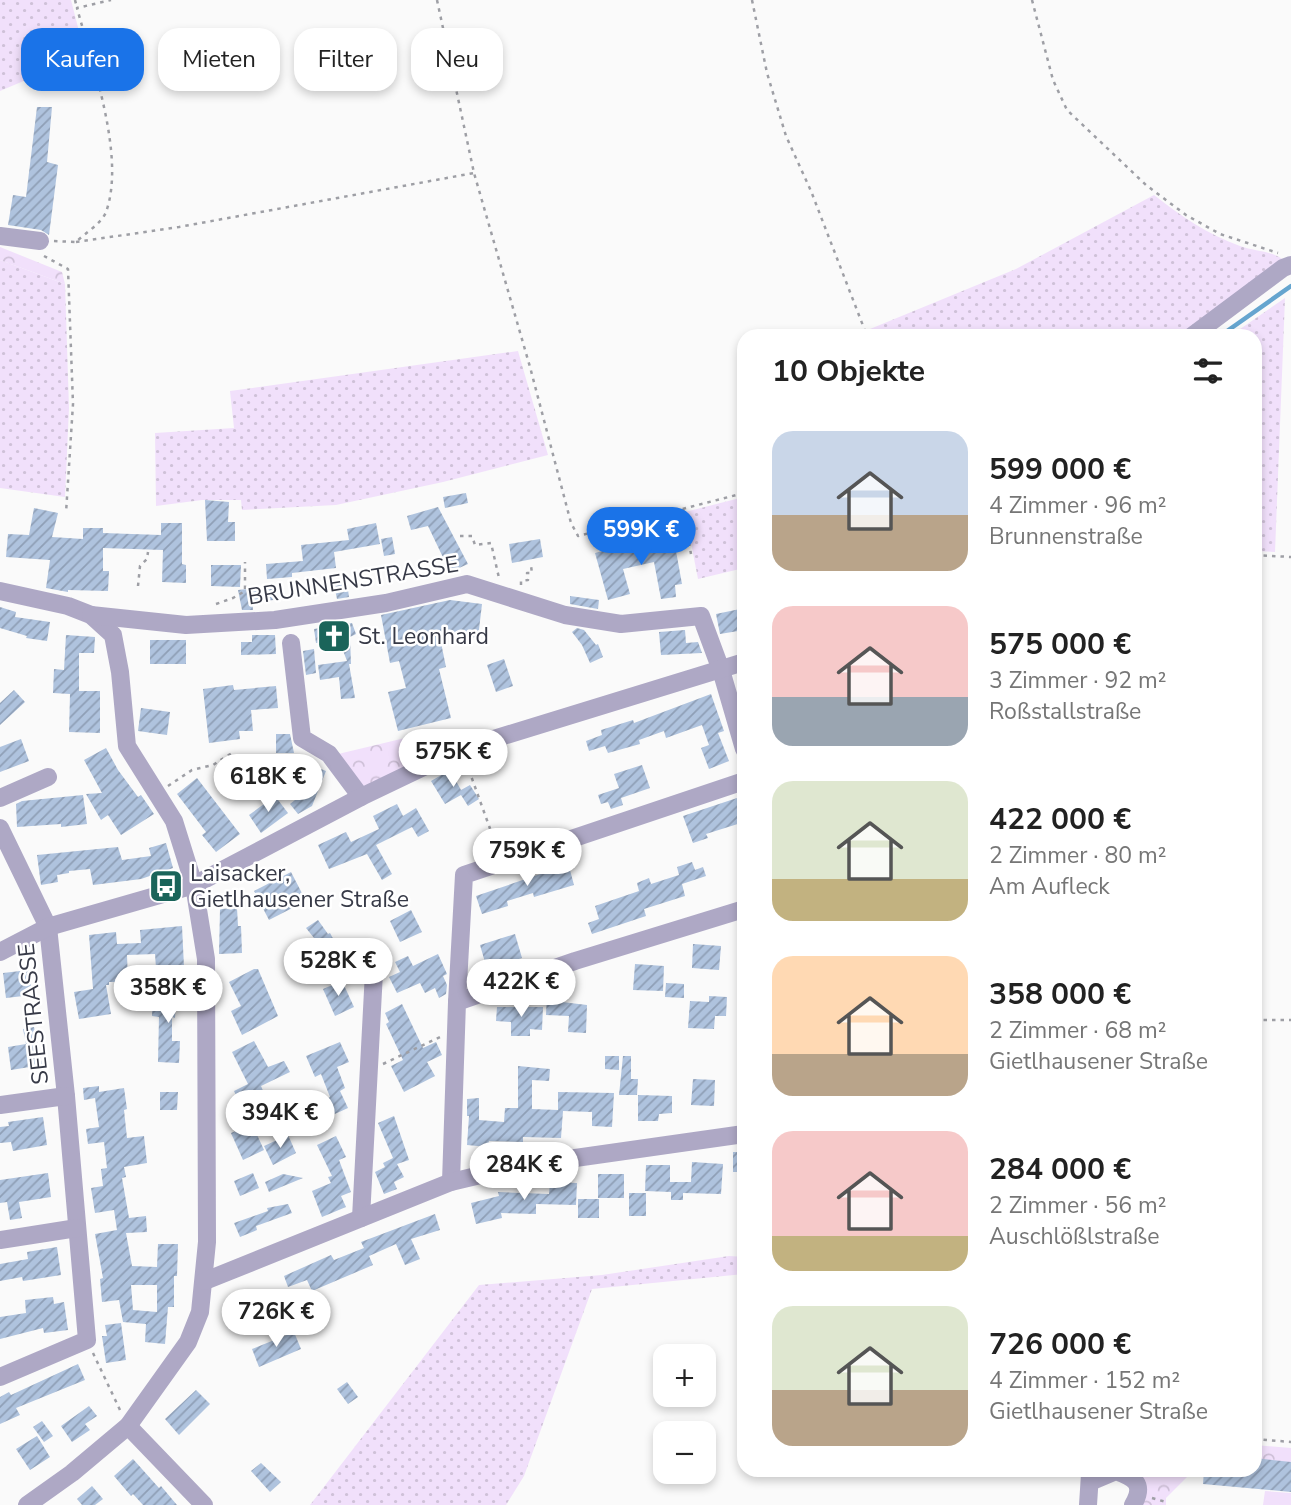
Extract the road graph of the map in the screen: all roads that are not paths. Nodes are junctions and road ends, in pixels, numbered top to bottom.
1 (0, 236) edge
2 (42, 248) road end
3 (1287, 260) edge
4 (1201, 329) edge
5 (0, 591) edge
6 (92, 615) junction
7 (291, 643) dead end
8 (737, 665) edge
9 (722, 670) junction
10 (737, 723) edge
11 (48, 777) dead end
12 (737, 783) edge
13 (361, 797) junction
14 (0, 798) edge
15 (0, 828) edge
16 (194, 885) junction
17 (737, 911) edge
18 (48, 927) junction
19 (0, 951) edge
20 (375, 953) dead end
21 (457, 1002) junction
22 (66, 1096) junction
23 (0, 1105) edge
24 (737, 1135) edge
25 (452, 1182) junction
26 (361, 1218) junction
27 (77, 1228) junction
28 (0, 1240) edge
29 (205, 1281) junction
30 (0, 1377) edge
31 (128, 1426) junction
32 (1090, 1477) edge
33 (1132, 1477) edge
34 (27, 1505) edge
35 (204, 1505) edge
36 (1088, 1505) edge
37 (1133, 1505) edge

1 - 2 street
3 - 4 street
5 - 6 street, BRUNNENSTRASSE
6 - 9 street, BRUNNENSTRASSE
6 - 16 street
7 - 13 street
8 - 9 street, SEESTRASSE
9 - 10 street
9 - 13 street, SEESTRASSE
11 - 14 street
12 - 21 street
13 - 16 street, SEESTRASSE
15 - 18 street
16 - 18 street, SEESTRASSE
16 - 29 street
17 - 21 street
18 - 19 street, SEESTRASSE
18 - 22 street, SEESTRASSE
20 - 26 street
21 - 25 street
22 - 23 street, SEESTRASSE
22 - 27 street, SEESTRASSE
24 - 25 street
25 - 26 street
26 - 29 street
27 - 28 street
27 - 30 street, SEESTRASSE
29 - 31 street
31 - 34 street
31 - 35 street
32 - 36 street
33 - 37 street

